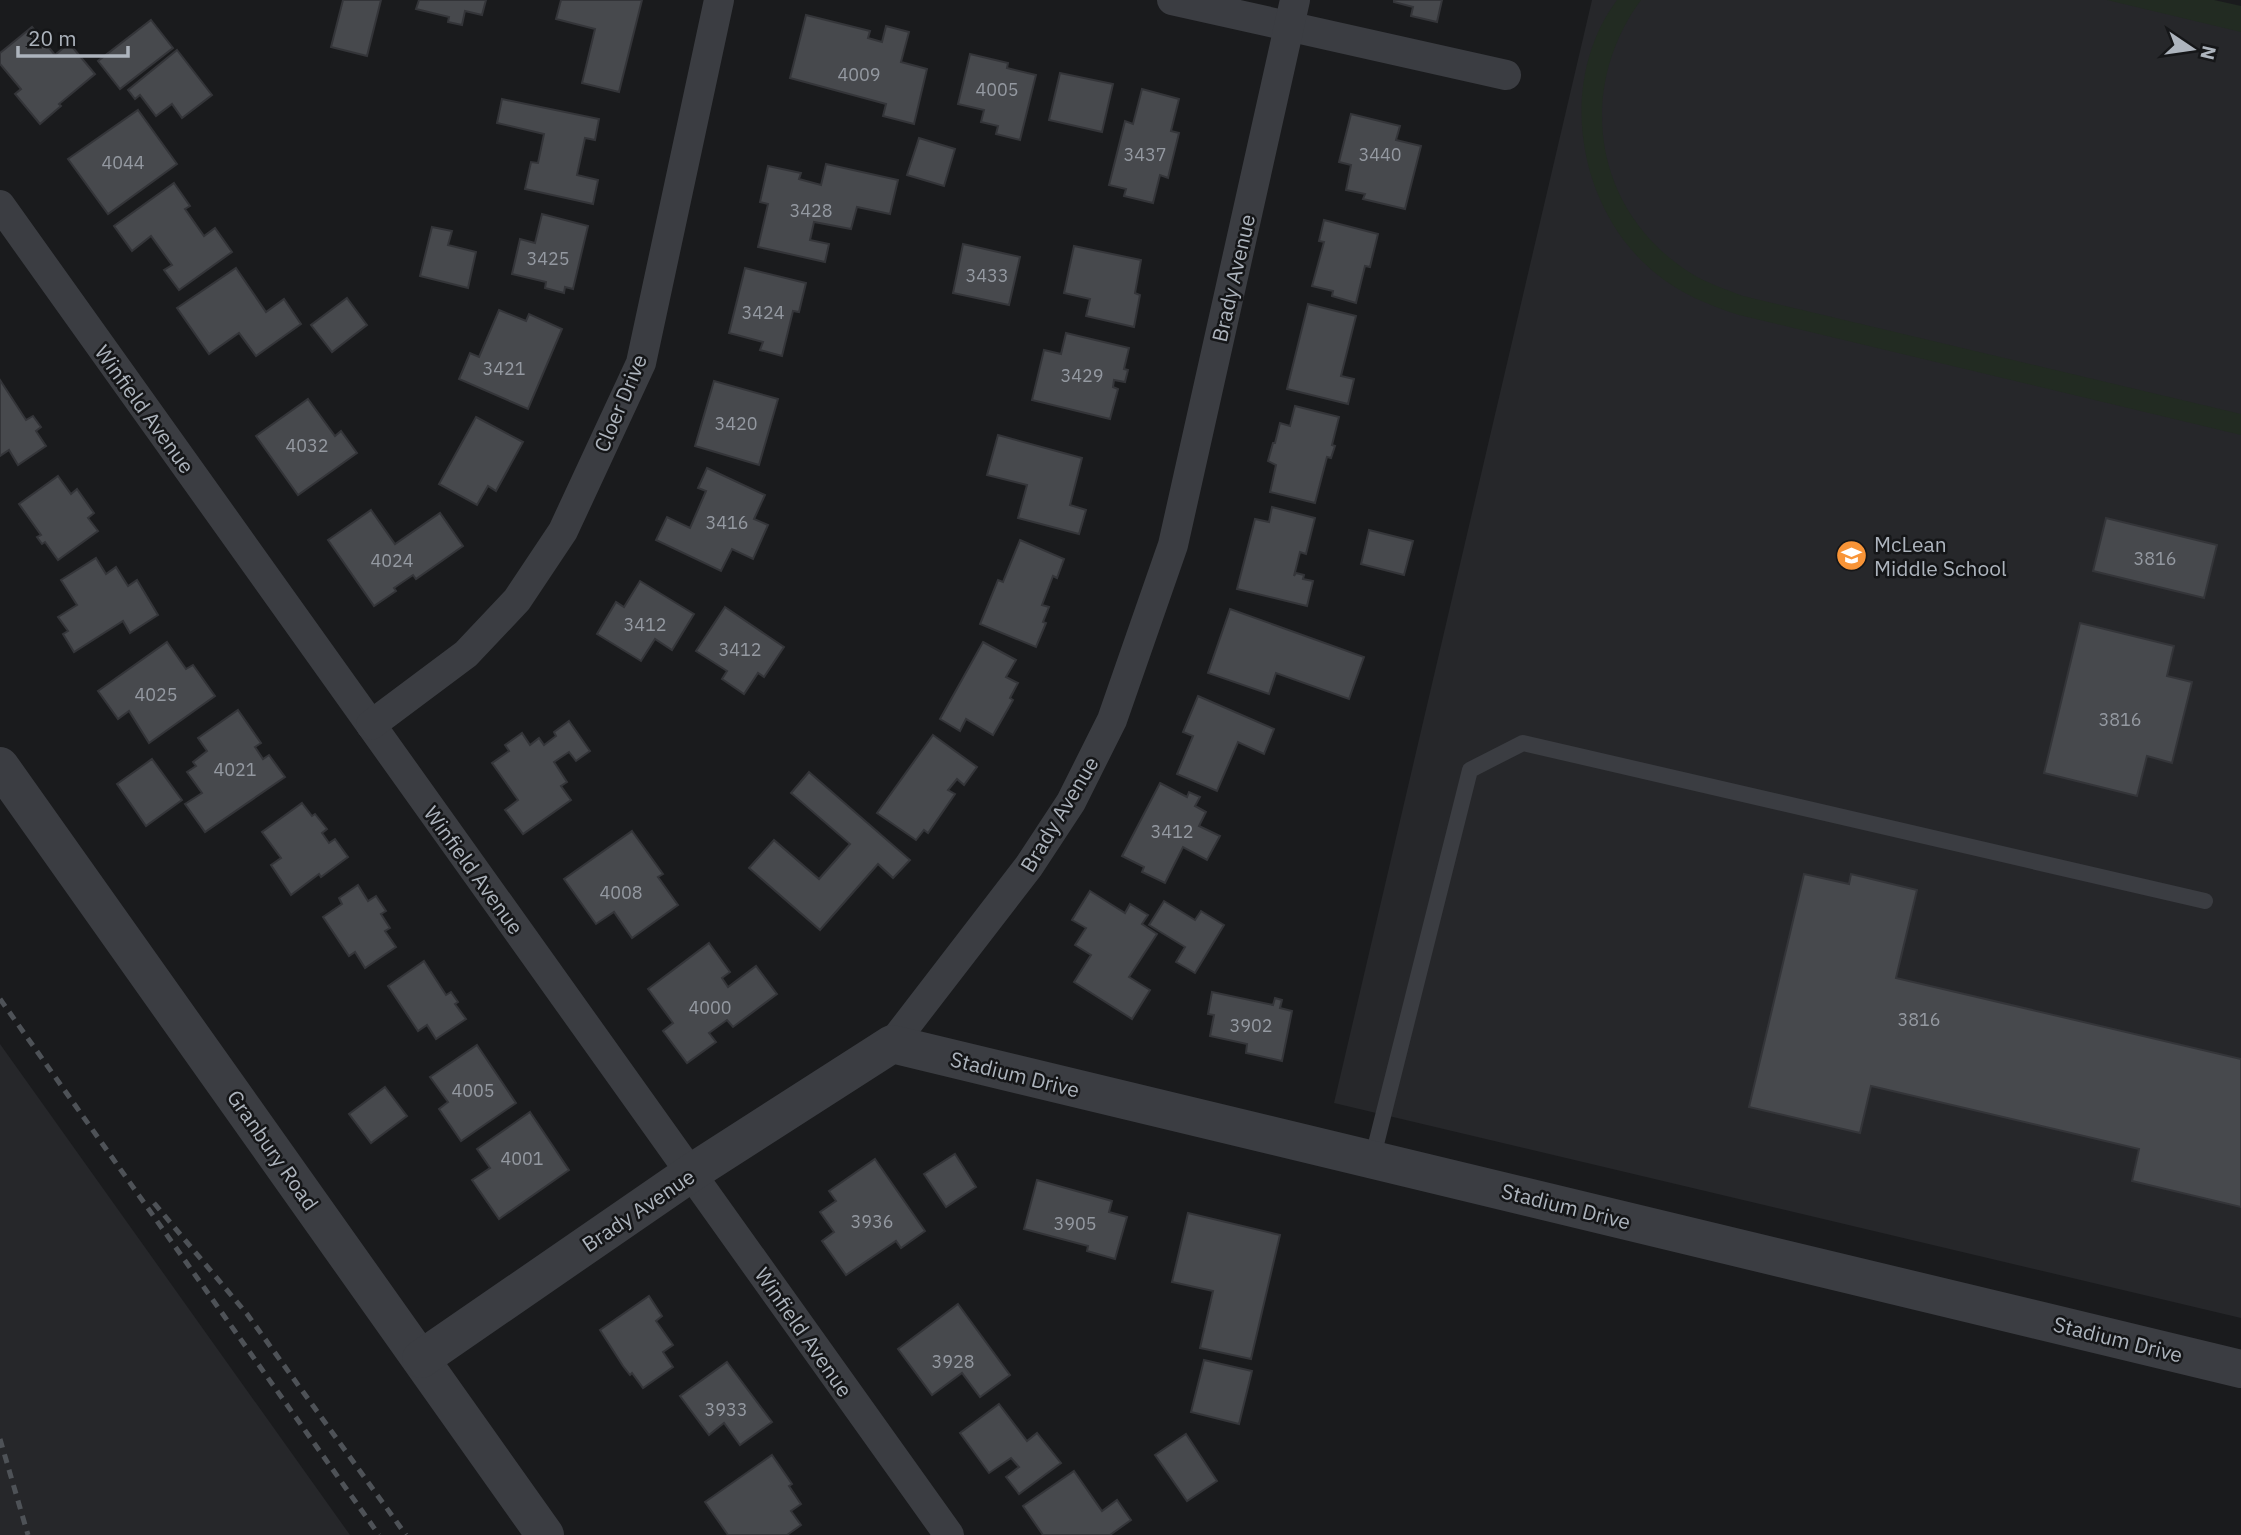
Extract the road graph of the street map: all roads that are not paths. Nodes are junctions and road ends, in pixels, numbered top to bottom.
1 (719, 0) edge
2 (1172, 0) edge
3 (1292, 13) edge
4 (1506, 75) dead end
5 (0, 205) edge
6 (371, 725) junction
7 (0, 766) edge
8 (2205, 901) dead end
9 (892, 1044) junction
10 (1372, 1160) junction
11 (691, 1174) junction
12 (421, 1359) junction
13 (2241, 1369) edge
14 (545, 1535) edge
15 (948, 1535) edge

1 - 6 street, Cloer Drive
2 - 3 street
3 - 4 street
3 - 9 street, Brady Avenue
5 - 6 street, Winfield Avenue
6 - 11 street, Winfield Avenue
7 - 12 street, Granbury Road
8 - 10 lane
9 - 10 street, Stadium Drive
9 - 11 street, Brady Avenue
10 - 13 street, Stadium Drive
11 - 12 street, Brady Avenue
11 - 15 street, Winfield Avenue
12 - 14 street, Granbury Road

